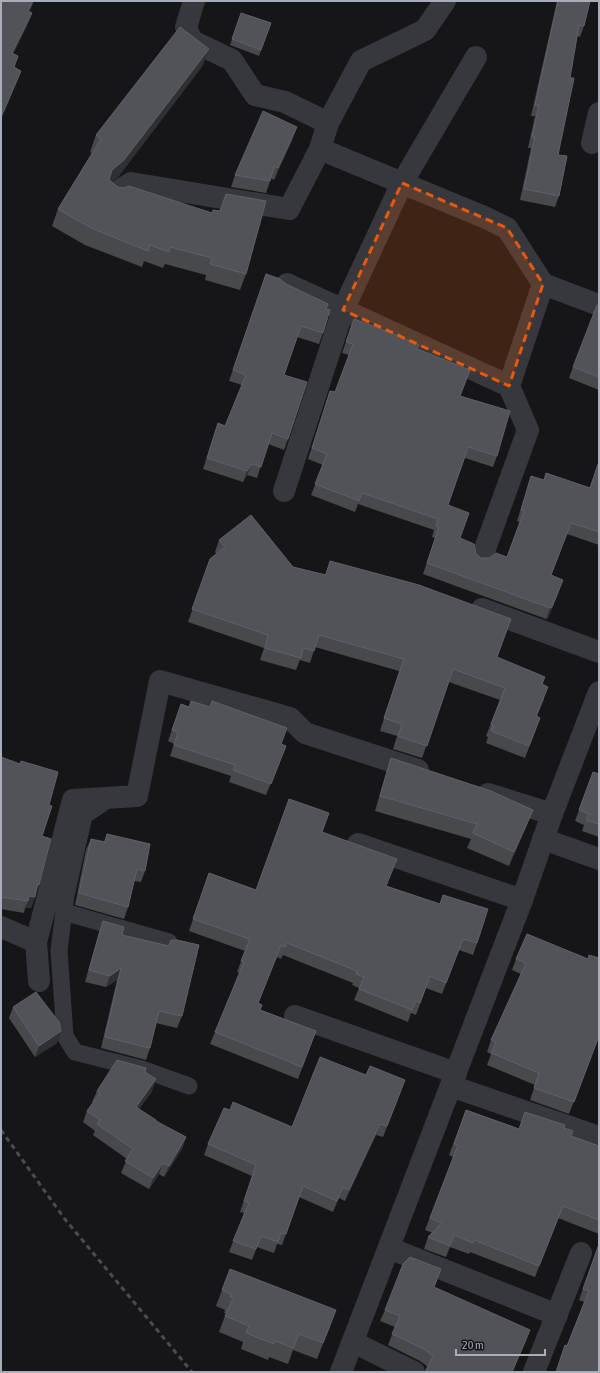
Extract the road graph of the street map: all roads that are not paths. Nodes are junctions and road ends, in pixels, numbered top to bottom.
1 (194, 1) edge
2 (445, 1) edge
3 (476, 57) dead end
4 (599, 113) edge
5 (328, 123) junction
6 (592, 143) dead end
7 (320, 149) junction
8 (402, 183) junction
9 (117, 192) edge
10 (287, 284) edge
11 (543, 284) junction
12 (599, 305) edge
13 (344, 310) junction
14 (509, 386) junction
15 (284, 491) dead end
16 (482, 557) edge
17 (464, 603) edge
18 (599, 652) edge
19 (599, 692) edge
20 (592, 732) edge
21 (440, 778) edge
22 (470, 787) edge
23 (110, 798) junction
24 (552, 814) junction
25 (543, 840) junction
26 (358, 844) edge
27 (599, 859) edge
28 (522, 900) junction
29 (64, 912) junction
30 (1, 927) edge
31 (36, 942) junction
32 (170, 942) edge
33 (39, 981) dead end
34 (295, 1016) dead end
35 (454, 1080) junction
36 (189, 1086) dead end
37 (599, 1137) edge
38 (389, 1248) junction
39 (581, 1253) dead end
40 (557, 1315) junction
41 (353, 1342) junction
42 (341, 1372) edge
43 (414, 1372) edge
44 (534, 1372) edge

1 - 5 street
2 - 5 street
3 - 8 street
4 - 6 street
5 - 7 street
7 - 8 street
7 - 9 street
8 - 11 street
8 - 13 street
10 - 13 street
11 - 12 street
11 - 14 street
13 - 14 street
13 - 15 street
14 - 16 street
17 - 18 street
19 - 20 street
20 - 24 street
21 - 23 street
22 - 24 street
23 - 29 lane
23 - 31 street
24 - 25 street
25 - 27 street
25 - 28 street
26 - 28 street
28 - 35 street
29 - 32 lane
29 - 36 lane
30 - 31 street
31 - 33 street
34 - 35 street
35 - 37 street
35 - 38 street
38 - 40 street
38 - 41 street
39 - 40 street
40 - 44 street
41 - 42 street
41 - 43 street

